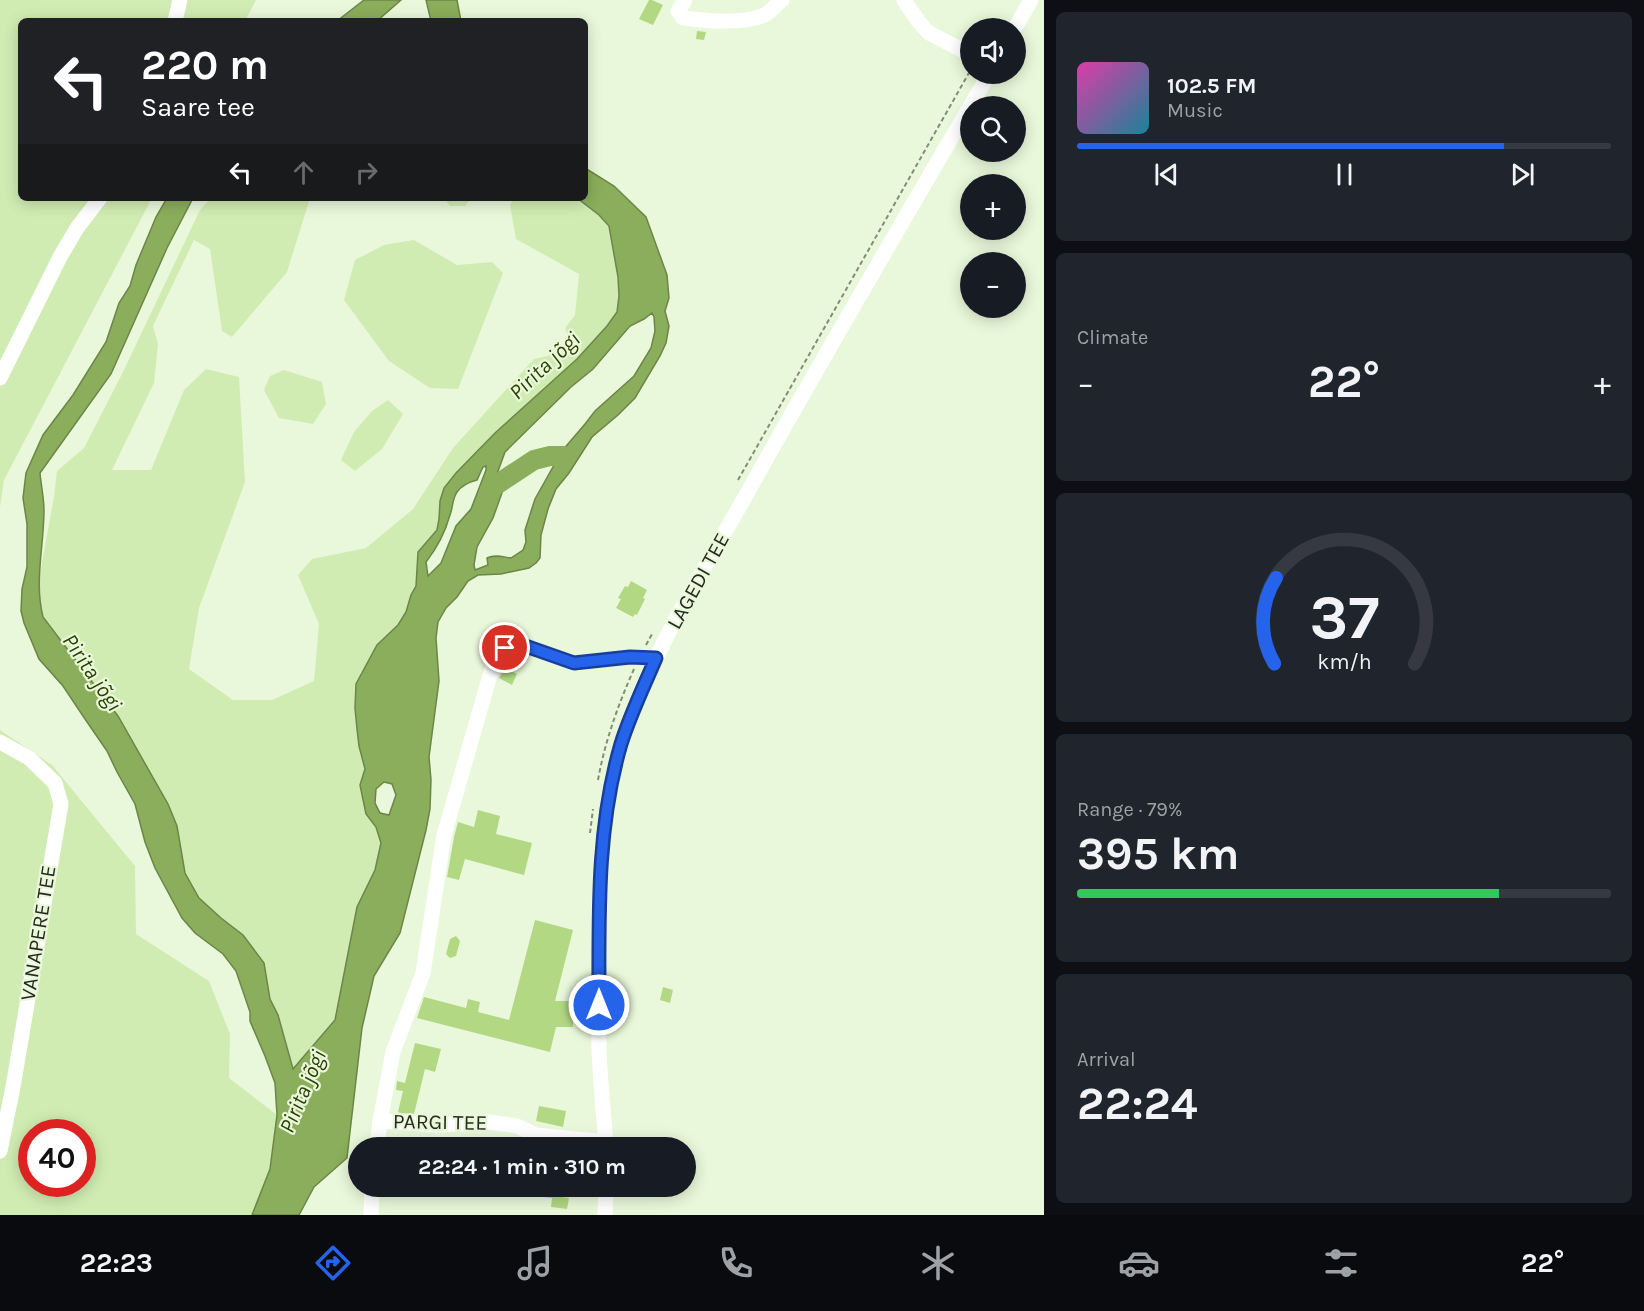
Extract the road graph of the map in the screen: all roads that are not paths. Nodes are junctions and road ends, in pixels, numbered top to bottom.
1 (180, 0) edge
2 (685, 0) edge
3 (782, 0) edge
4 (904, 0) edge
5 (1031, 0) edge
6 (176, 18) edge
7 (1021, 18) edge
8 (960, 49) edge
9 (983, 84) edge
10 (98, 201) edge
11 (0, 378) edge
12 (656, 658) junction
13 (0, 742) edge
14 (380, 1121) junction
15 (378, 1137) edge
16 (550, 1137) edge
17 (605, 1137) edge
18 (0, 1151) edge
19 (372, 1197) edge
20 (606, 1197) edge
21 (371, 1215) edge
22 (605, 1215) edge

1 - 6 street
2 - 3 street
4 - 8 street
5 - 7 street
9 - 12 street, LAGEDI TEE
10 - 11 street
12 - 14 street, PARGI TEE
12 - 17 street, LAGEDI TEE
13 - 18 street, VANAPERE TEE
14 - 15 street, PARGI TEE
14 - 16 street, PARGI TEE
19 - 21 street
20 - 22 street

